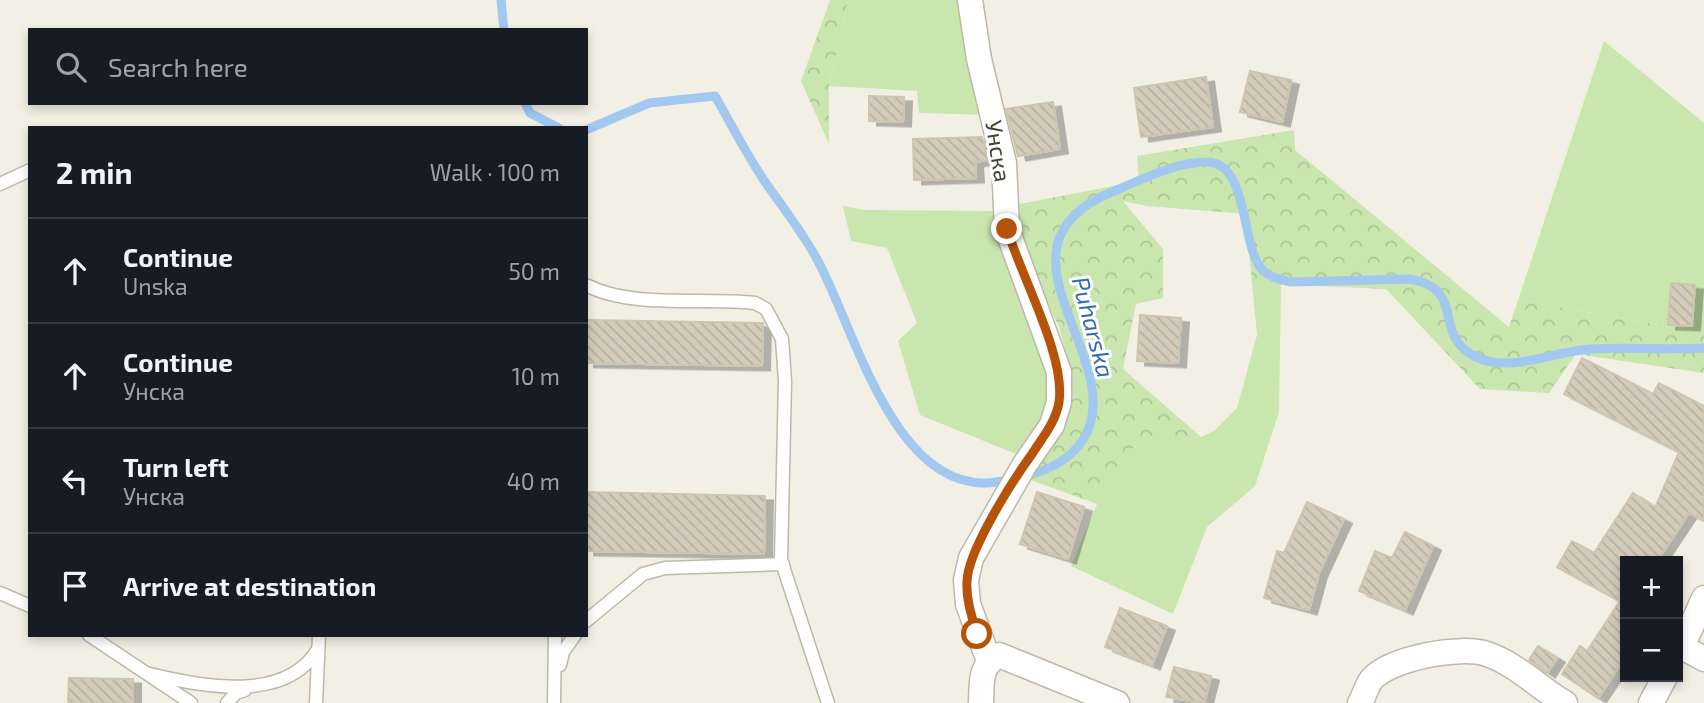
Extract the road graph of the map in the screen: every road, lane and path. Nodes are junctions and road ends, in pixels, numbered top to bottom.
1 (970, 0) edge
2 (28, 171) edge
3 (0, 184) edge
4 (588, 286) edge
5 (783, 564) junction
6 (0, 593) edge
7 (1704, 598) edge
8 (28, 605) edge
9 (588, 619) edge
10 (92, 637) edge
11 (319, 637) edge
12 (555, 637) edge
13 (574, 637) edge
14 (1683, 644) edge
15 (318, 649) junction
16 (1683, 652) edge
17 (1704, 659) edge
18 (989, 661) junction
19 (150, 674) junction
20 (1662, 682) edge
21 (260, 687) junction
22 (554, 698) edge
23 (191, 703) edge
24 (227, 703) edge
25 (316, 703) edge
26 (828, 703) edge
27 (981, 703) edge
28 (1117, 703) edge
29 (1360, 703) edge
30 (1565, 703) edge
31 (1651, 703) edge

1 - 18 street, Унска
2 - 3 lane
4 - 5 lane
5 - 9 lane
5 - 26 lane
6 - 8 lane
7 - 14 street
10 - 19 lane
11 - 15 lane
12 - 22 lane
13 - 22 lane
15 - 21 lane
15 - 25 lane
16 - 17 street
18 - 27 street
18 - 28 street
19 - 21 lane
19 - 23 lane
20 - 31 street
21 - 24 lane
29 - 30 street

